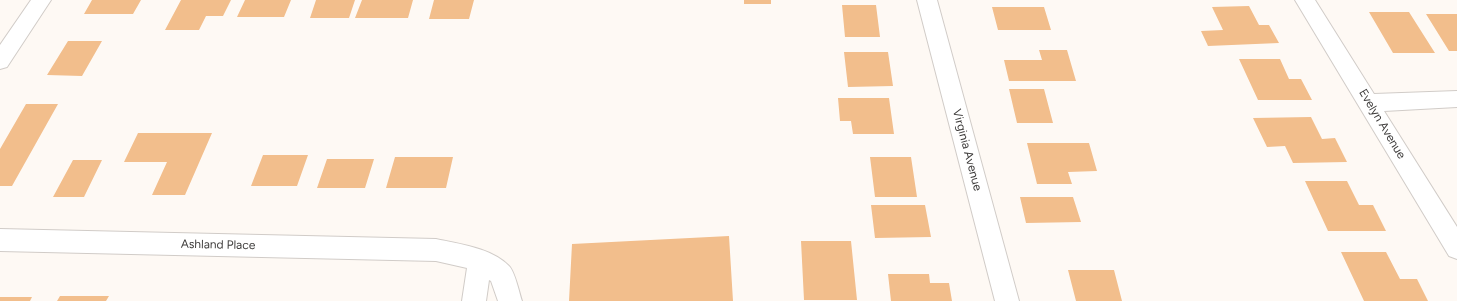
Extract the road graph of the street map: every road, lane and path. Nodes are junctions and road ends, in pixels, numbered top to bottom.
1 (41, 0) edge
2 (927, 0) edge
3 (1305, 0) edge
4 (0, 61) edge
5 (1457, 98) edge
6 (1369, 103) junction
7 (0, 240) edge
8 (1457, 248) edge
9 (480, 260) junction
10 (474, 301) edge
11 (510, 301) edge
12 (1007, 301) edge

1 - 4 street
2 - 12 street, Virginia Avenue
3 - 6 street, Evelyn Avenue
5 - 6 street
6 - 8 street, Evelyn Avenue
7 - 9 street, Ashland Place
9 - 10 street
9 - 11 street

